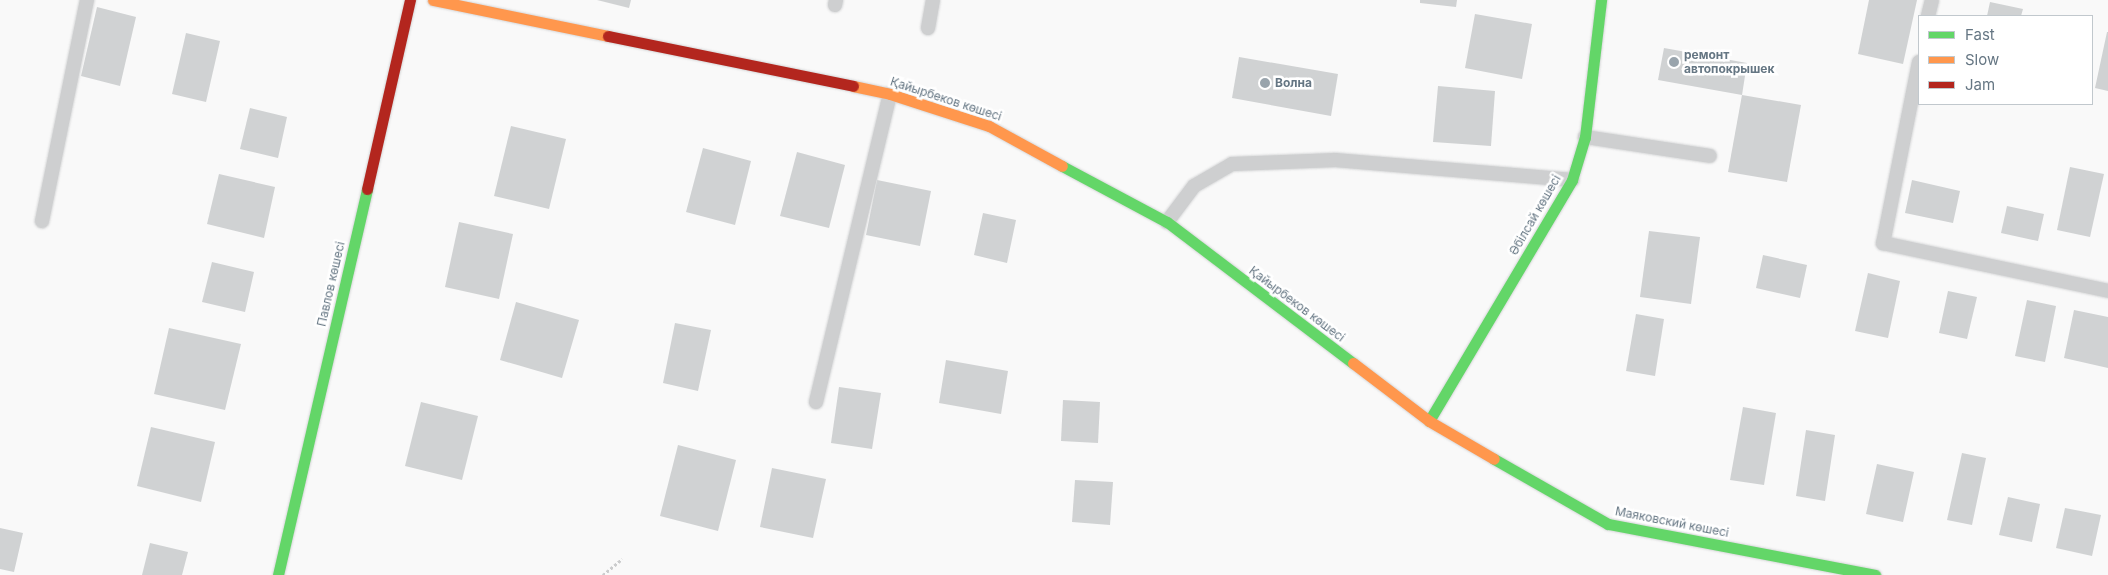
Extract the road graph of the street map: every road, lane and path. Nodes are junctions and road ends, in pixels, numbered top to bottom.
1 (87, 0) edge
2 (410, 0) edge
3 (933, 0) edge
4 (1601, 0) edge
5 (1932, 0) edge
6 (439, 1) edge
7 (1928, 15) edge
8 (928, 28) dead end
9 (1918, 67) edge
10 (890, 94) junction
11 (1584, 137) junction
12 (1710, 156) dead end
13 (1572, 180) junction
14 (42, 221) dead end
15 (1167, 222) junction
16 (2108, 291) edge
17 (816, 402) dead end
18 (1429, 421) junction
19 (622, 559) dead end
20 (278, 575) edge
21 (603, 575) edge
22 (1875, 575) edge

1 - 14 lane
2 - 20 main road, Павлов көшесі
3 - 8 lane
4 - 11 main road, Әбілсай көшесі
5 - 7 lane
6 - 10 main road, Қайырбеков көшесі
9 - 16 lane
10 - 15 main road, Қайырбеков көшесі
10 - 17 lane
11 - 12 lane
11 - 13 main road, Әбілсай көшесі
13 - 15 lane
13 - 18 main road, Әбілсай көшесі
15 - 18 main road, Қайырбеков көшесі
18 - 22 main road, Маяковский көшесі
19 - 21 path

